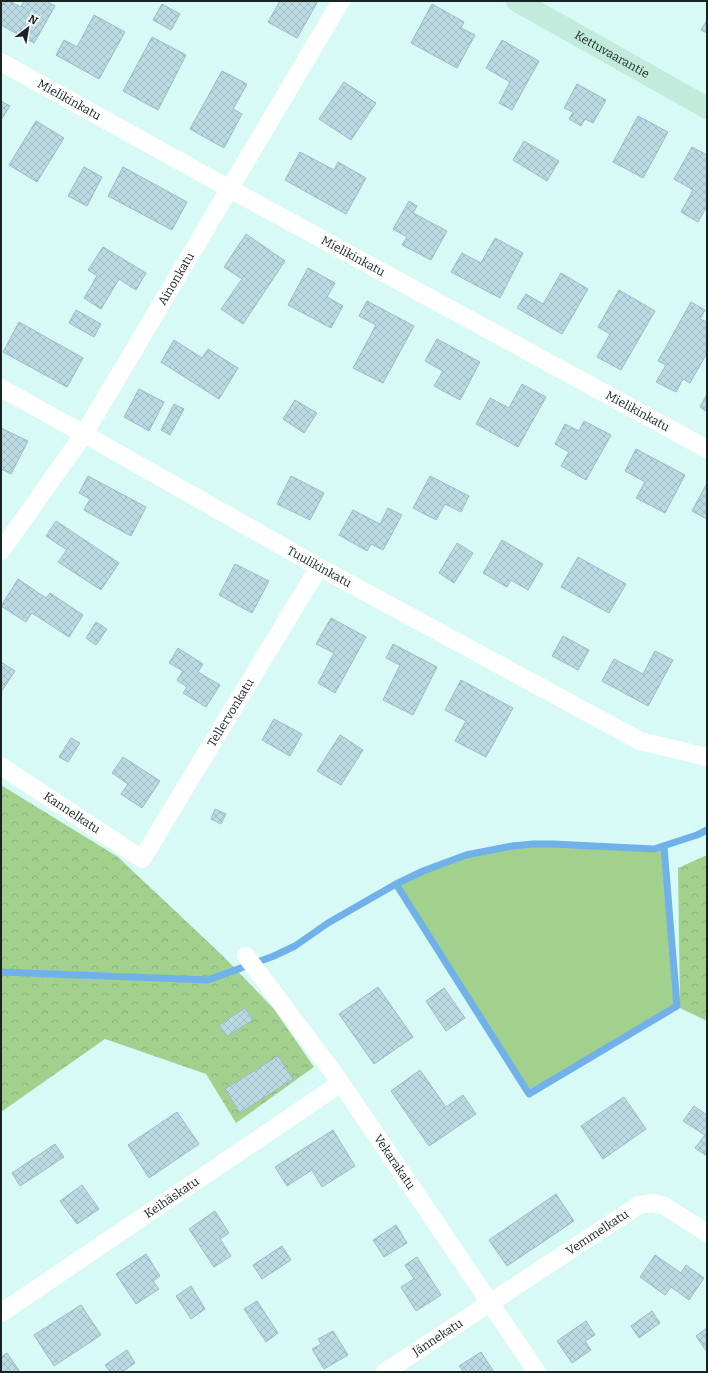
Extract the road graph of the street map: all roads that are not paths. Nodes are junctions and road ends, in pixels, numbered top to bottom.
1 (341, 1) edge
2 (517, 1) edge
3 (1, 62) edge
4 (707, 108) edge
5 (230, 189) junction
6 (1, 388) edge
7 (84, 434) junction
8 (707, 449) edge
9 (1, 550) edge
10 (319, 567) junction
11 (707, 757) edge
12 (1, 766) edge
13 (142, 859) joint
14 (246, 956) dead end
15 (341, 1083) junction
16 (707, 1233) edge
17 (491, 1302) junction
18 (1, 1313) edge
19 (385, 1372) edge
20 (537, 1372) edge

1 - 5 street, Ainonkatu
2 - 4 street, Kettuvaarantie
3 - 5 street, Mielikinkatu
5 - 7 street, Ainonkatu
5 - 8 street, Mielikinkatu
6 - 7 street, Tuulikinkatu
7 - 9 street, Ainonkatu
7 - 10 street, Tuulikinkatu
10 - 11 street, Tuulikinkatu
10 - 13 street, Tellervonkatu
12 - 13 street, Kannelkatu
14 - 15 street, Vekarakatu
15 - 17 street, Vekarakatu
15 - 18 street, Keihäskatu
16 - 17 street, Vemmelkatu
17 - 19 street, Jännekatu
17 - 20 street, Vekarakatu

